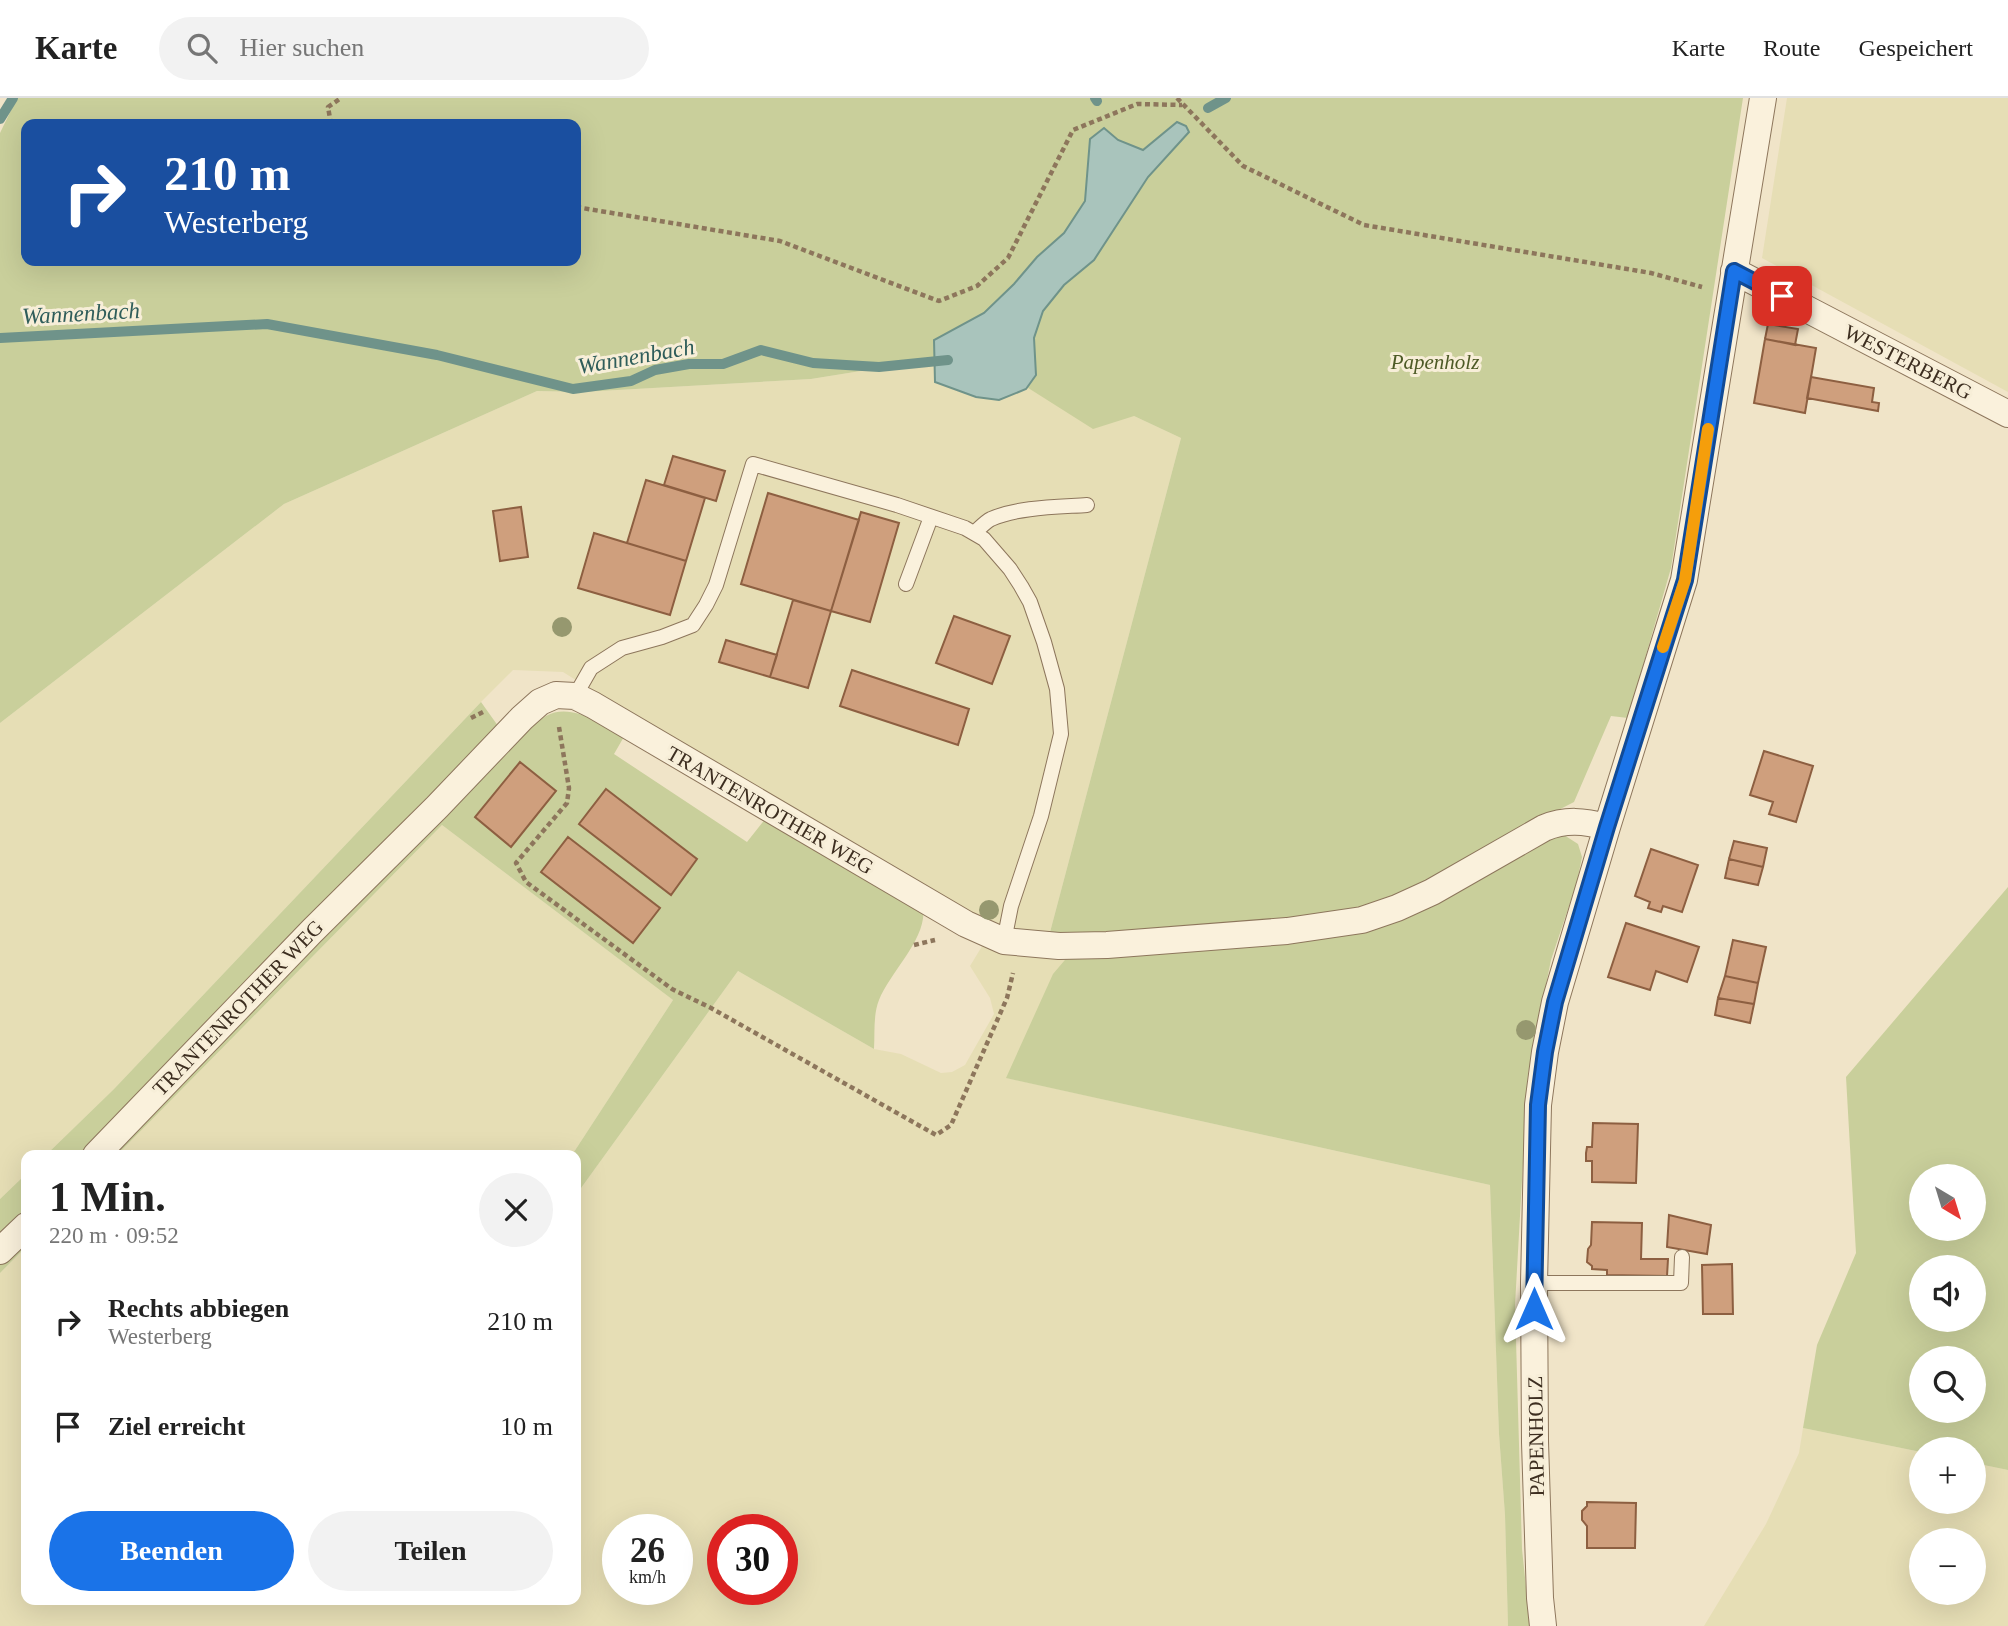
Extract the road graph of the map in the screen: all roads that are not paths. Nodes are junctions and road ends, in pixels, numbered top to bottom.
1 (1763, 98) edge
2 (1732, 283) junction
3 (2008, 414) edge
4 (1087, 505) dead end
5 (931, 517) junction
6 (974, 533) junction
7 (906, 584) dead end
8 (566, 695) junction
9 (1607, 827) junction
10 (1004, 941) junction
11 (101, 1150) edge
12 (21, 1231) edge
13 (0, 1251) edge
14 (1682, 1257) dead end
15 (1534, 1283) junction
16 (1542, 1626) edge

1 - 2 street, PAPENHOLZ
2 - 3 street, WESTERBERG
2 - 9 street, PAPENHOLZ
4 - 6 lane
5 - 6 lane
5 - 7 lane
5 - 8 lane
6 - 10 lane
8 - 10 street, TRANTENROTHER WEG
8 - 11 street, TRANTENROTHER WEG
9 - 10 street, TRANTENROTHER WEG
9 - 15 street, PAPENHOLZ
12 - 13 street
14 - 15 lane
15 - 16 street, PAPENHOLZ

